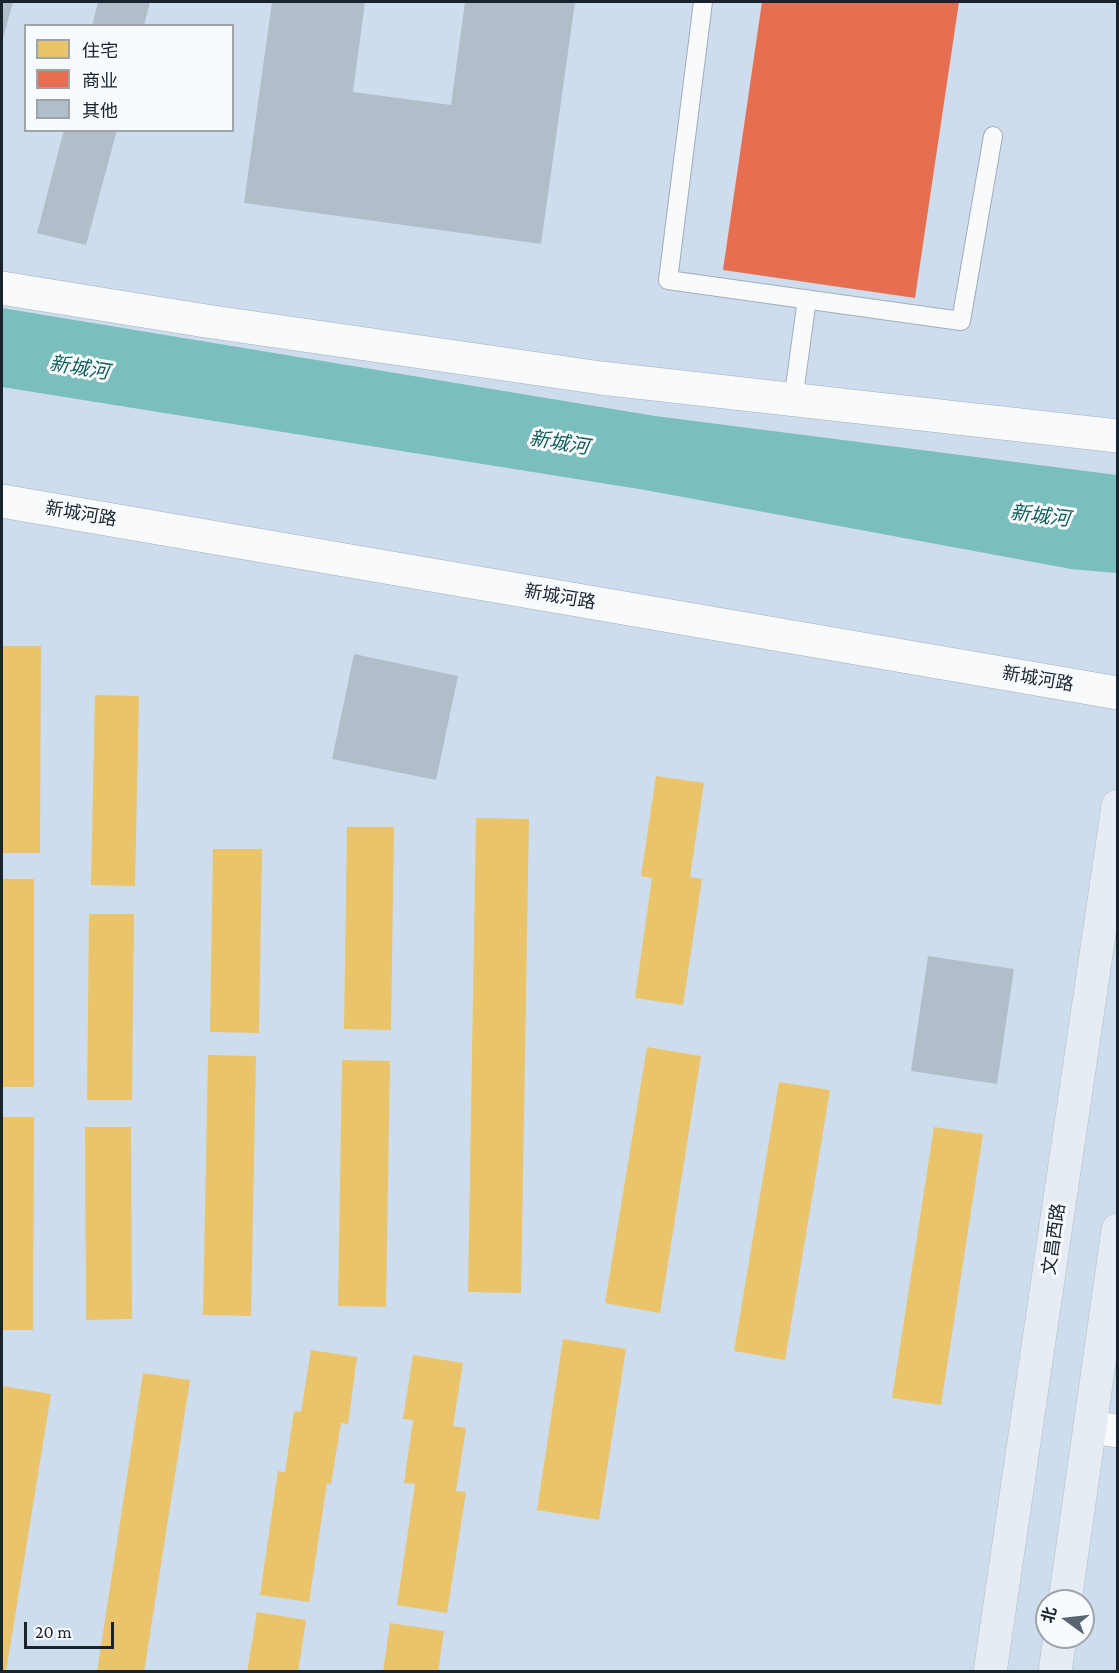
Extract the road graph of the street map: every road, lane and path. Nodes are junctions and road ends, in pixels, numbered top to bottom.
1 (703, 2) edge
2 (993, 136) dead end
3 (2, 288) edge
4 (807, 299) junction
5 (793, 401) junction
6 (1118, 436) edge
7 (2, 501) edge
8 (1118, 693) edge
9 (1118, 806) edge
10 (1118, 1230) edge
11 (1103, 1429) edge
12 (1068, 1589) edge
13 (1058, 1649) edge
14 (990, 1671) edge
15 (1055, 1671) edge

1 - 4 lane
2 - 4 lane
3 - 5 street
4 - 5 lane
5 - 6 street
7 - 8 street, 新城河路
9 - 14 main road, 文昌西路
10 - 11 main road
11 - 12 main road
13 - 15 main road

